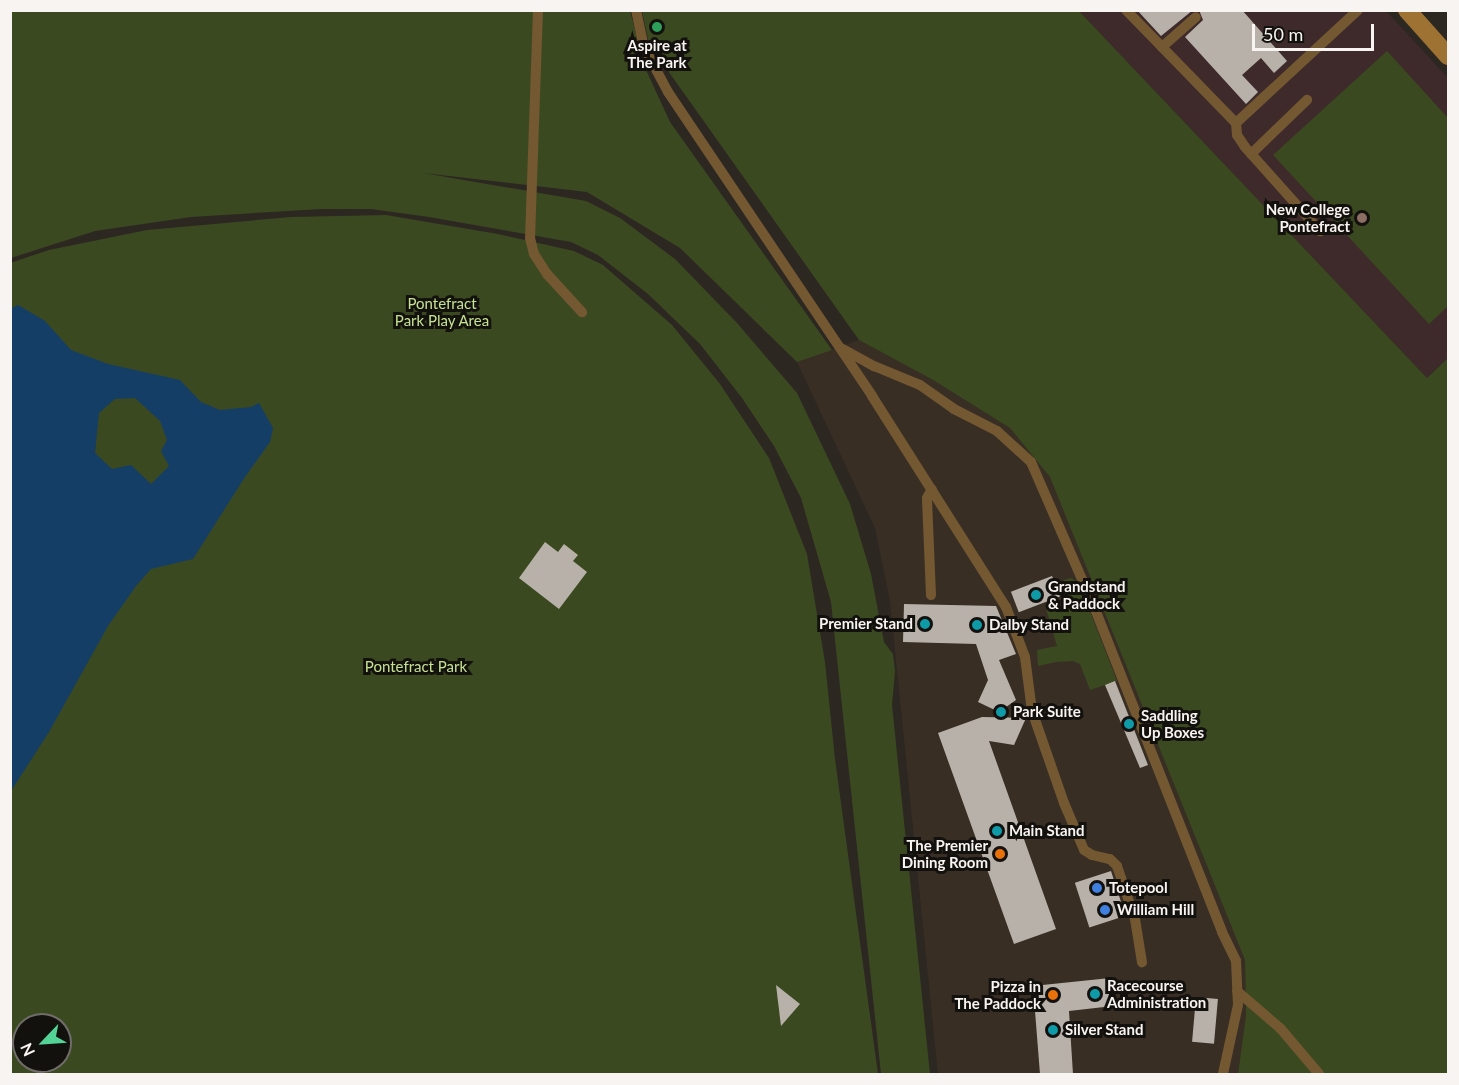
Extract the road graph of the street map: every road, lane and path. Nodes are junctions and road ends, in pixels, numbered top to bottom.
1 (538, 10) edge
2 (636, 10) edge
3 (1126, 10) edge
4 (1358, 10) edge
5 (1407, 10) edge
6 (1196, 17) dead end
7 (1162, 47) junction
8 (1449, 56) edge
9 (1307, 100) dead end
10 (1236, 123) junction
11 (1251, 154) junction
12 (1320, 231) dead end
13 (582, 312) dead end
14 (837, 346) junction
15 (932, 489) junction
16 (931, 595) dead end
17 (1142, 962) dead end
18 (1238, 991) junction
19 (1223, 1074) edge
20 (1319, 1074) edge

1 - 13 lane
2 - 14 lane
3 - 7 lane
4 - 10 lane
5 - 8 main road
6 - 7 lane
7 - 10 lane
9 - 11 lane
10 - 11 lane
11 - 12 lane
14 - 15 lane
14 - 18 lane
15 - 16 lane
15 - 17 lane
18 - 19 lane
18 - 20 lane

